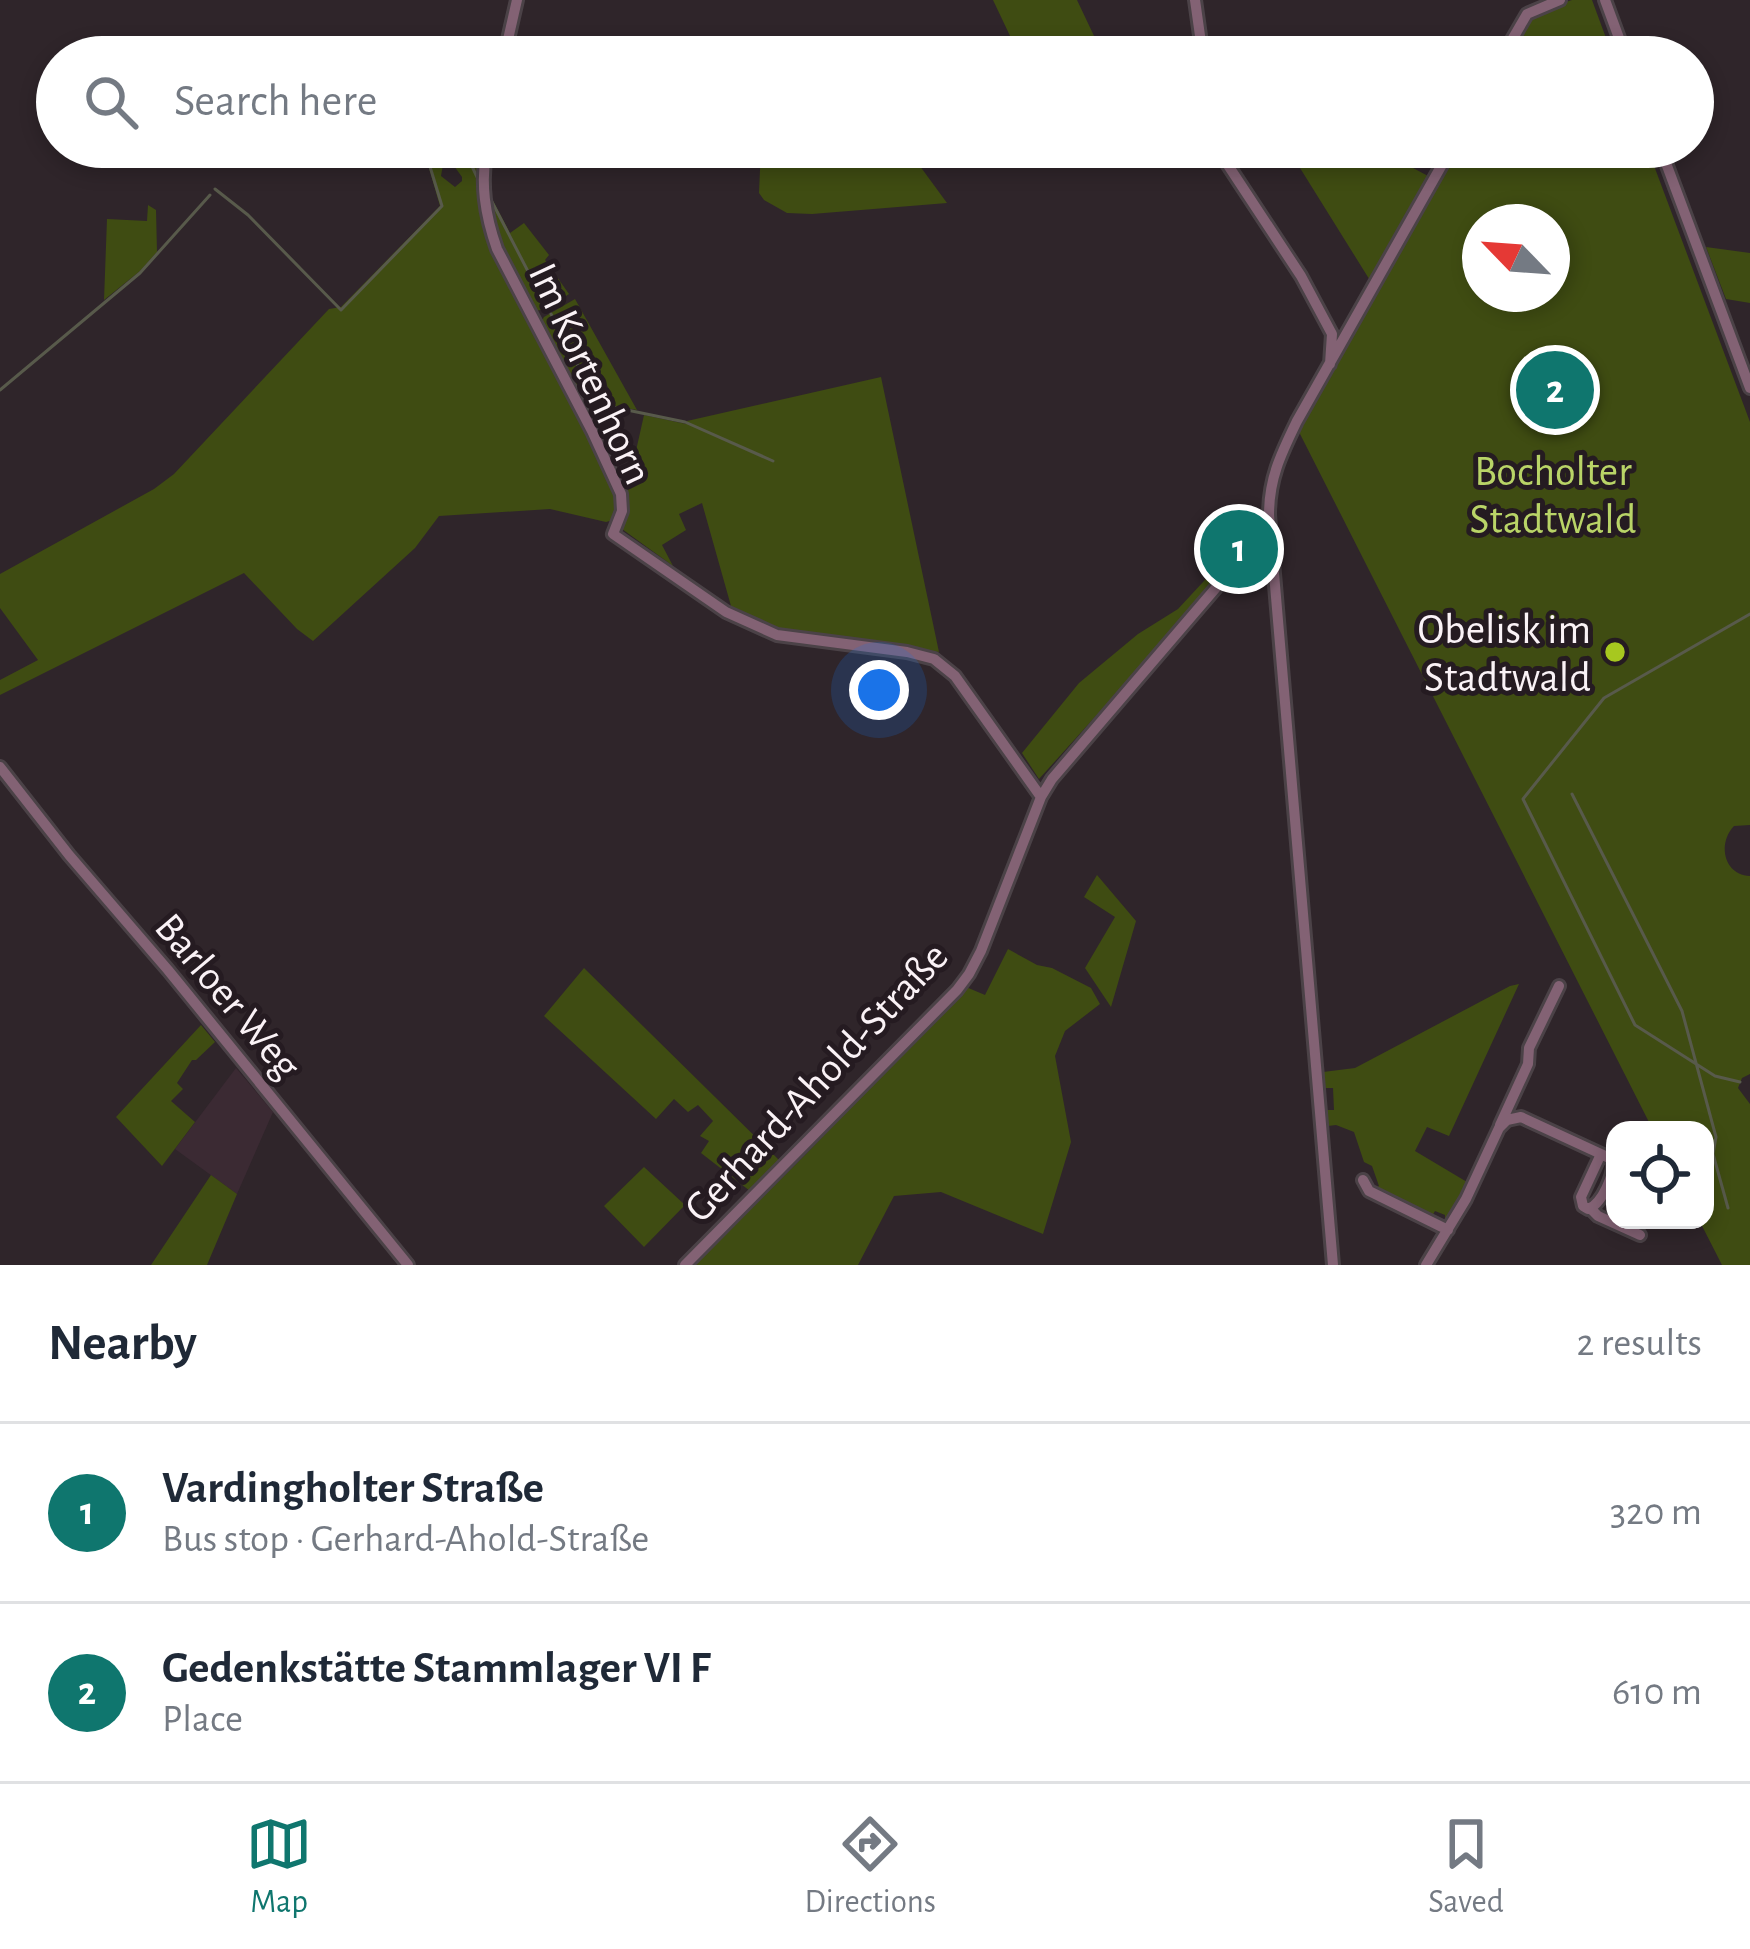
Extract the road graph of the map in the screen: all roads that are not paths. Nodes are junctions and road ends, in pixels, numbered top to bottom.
1 (517, 0) edge
2 (1195, 0) edge
3 (1560, 0) edge
4 (1605, 0) edge
5 (509, 36) edge
6 (1200, 36) edge
7 (1514, 36) edge
8 (1618, 36) edge
9 (482, 168) edge
10 (1230, 168) edge
11 (1440, 168) edge
12 (1668, 168) edge
13 (1332, 334) junction
14 (1346, 338) junction
15 (1330, 367) junction
16 (1750, 388) edge
17 (1270, 530) junction
18 (0, 767) edge
19 (1041, 797) junction
20 (1559, 986) dead end
21 (1499, 1128) junction
22 (1363, 1180) dead end
23 (1448, 1229) junction
24 (1640, 1235) dead end
25 (408, 1265) edge
26 (686, 1265) edge
27 (1333, 1265) edge
28 (1426, 1265) edge

1 - 5 street
2 - 6 street
3 - 7 street
4 - 8 street
9 - 19 street, Im Kortenhorn
10 - 13 street
11 - 14 street
12 - 16 street
13 - 14 street
13 - 15 street
14 - 15 street
15 - 17 street
17 - 19 street, Gerhard-Ahold-Straße
17 - 27 street
18 - 25 street, Barloer Weg
19 - 26 street, Gerhard-Ahold-Straße
20 - 21 street
21 - 23 street
21 - 24 street
22 - 23 street
23 - 28 street

